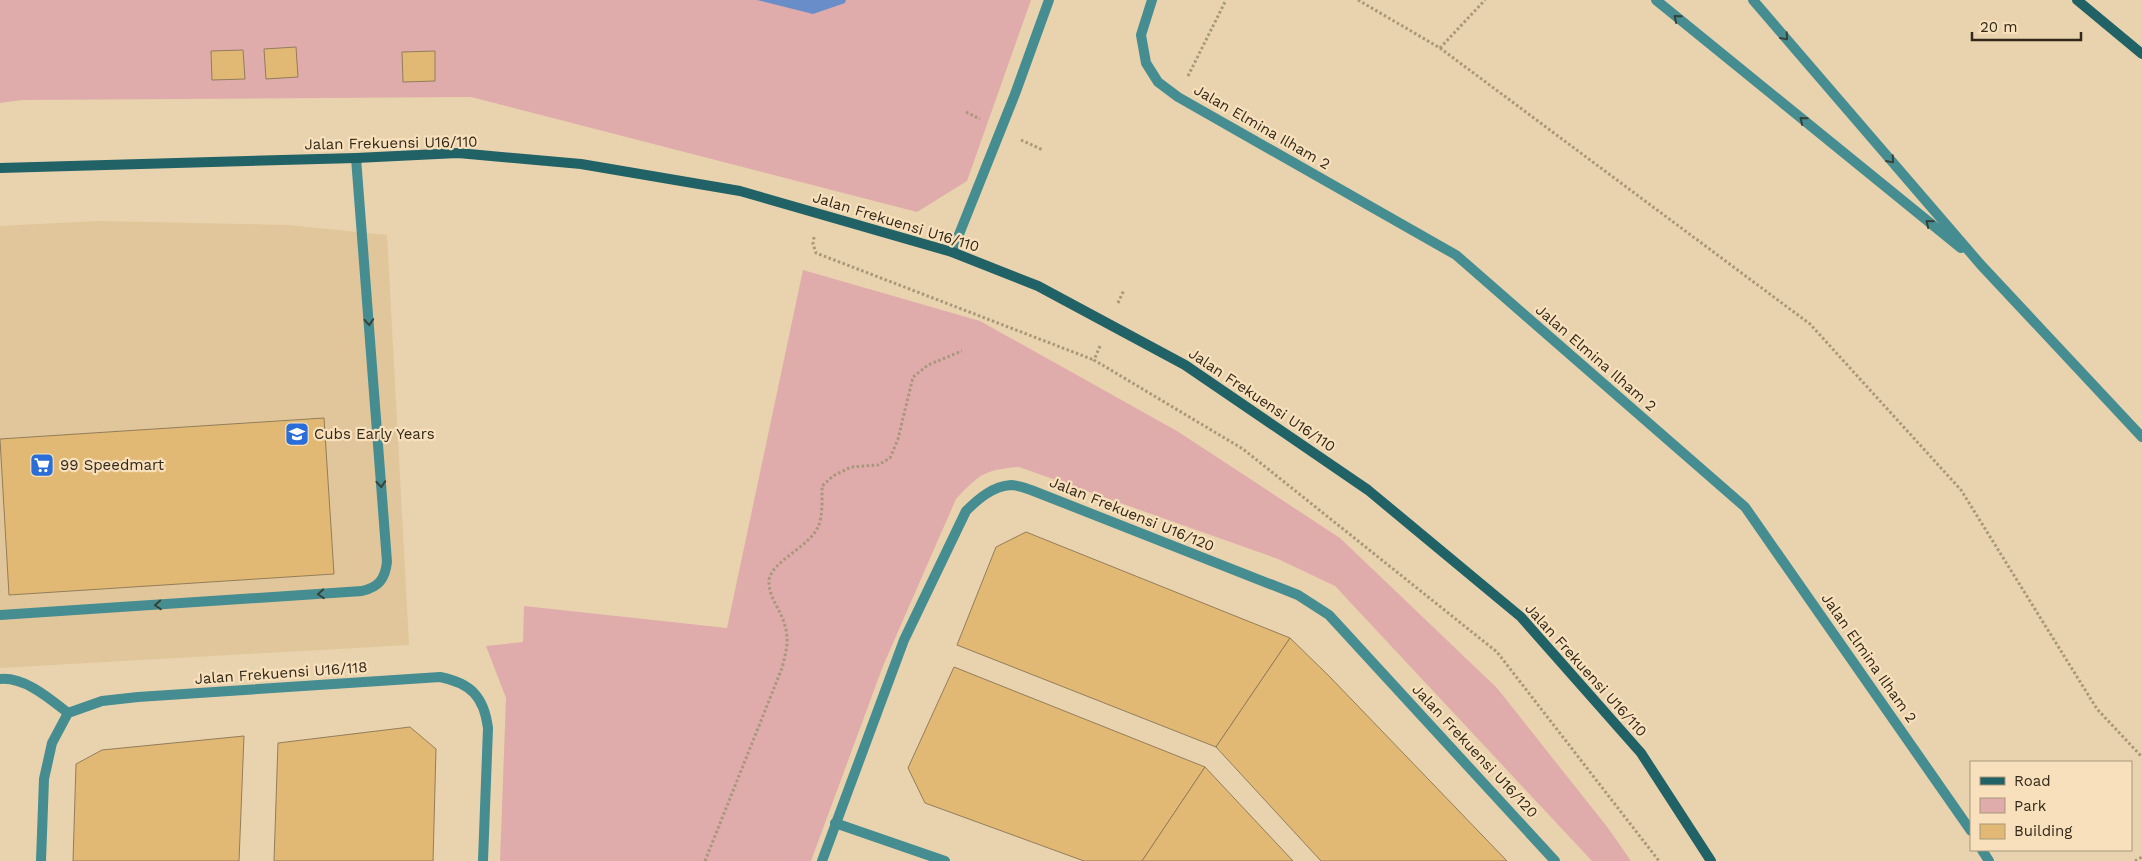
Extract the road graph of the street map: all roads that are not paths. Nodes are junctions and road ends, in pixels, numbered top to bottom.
1 (1049, 0) edge
2 (1152, 0) edge
3 (1656, 0) edge
4 (1753, 0) edge
5 (2077, 0) edge
6 (2142, 54) edge
7 (356, 158) junction
8 (0, 168) edge
9 (952, 252) junction
10 (1981, 265) junction
11 (2142, 437) edge
12 (0, 615) edge
13 (0, 679) edge
14 (68, 712) junction
15 (835, 823) junction
16 (1970, 830) edge
17 (41, 861) edge
18 (483, 861) edge
19 (822, 861) edge
20 (945, 861) edge
21 (1555, 861) edge
22 (1711, 861) edge

1 - 9 street
2 - 16 street, Jalan Elmina Ilham 2
10 -> 3 street
4 -> 10 street
5 - 6 street
7 - 8 street, Jalan Frekuensi U16/110
7 - 9 street, Jalan Frekuensi U16/110
7 -> 12 street
9 - 22 street, Jalan Frekuensi U16/110
10 - 11 street
13 - 14 street
14 - 17 street
14 - 18 street, Jalan Frekuensi U16/118
15 - 19 street, Jalan Frekuensi U16/120
15 - 20 street
15 - 21 street, Jalan Frekuensi U16/120

